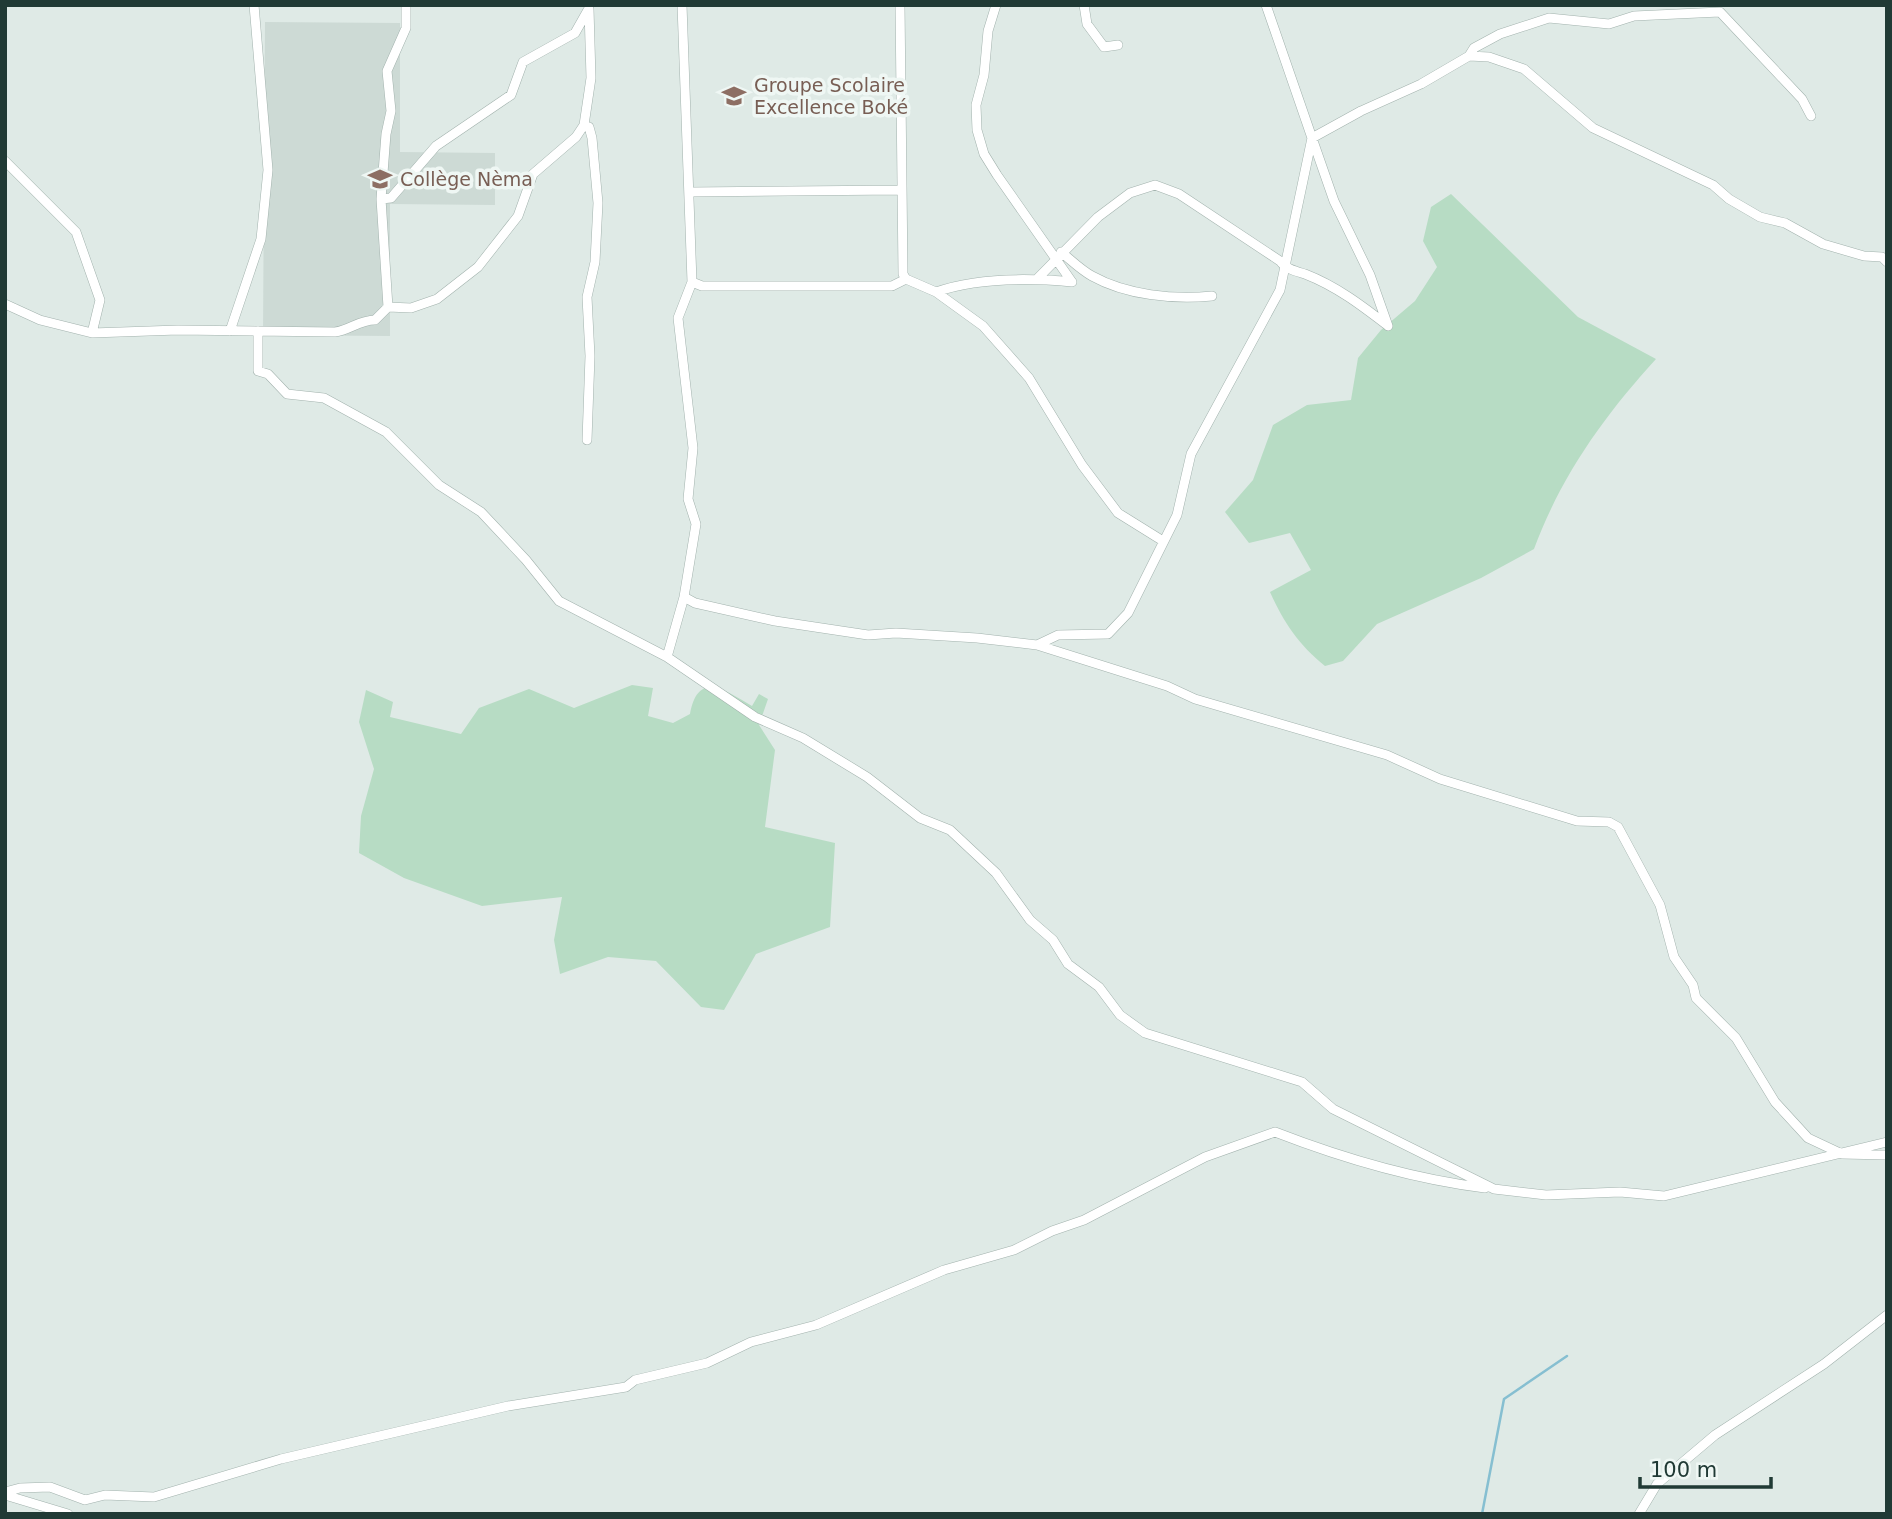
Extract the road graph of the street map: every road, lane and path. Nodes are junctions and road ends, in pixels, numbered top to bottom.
1 (254, 5) edge
2 (406, 5) edge
3 (681, 5) edge
4 (900, 5) edge
5 (996, 5) edge
6 (1084, 5) edge
7 (1266, 5) edge
8 (589, 7) edge
9 (1118, 45) dead end
10 (1469, 56) junction
11 (1811, 116) dead end
12 (584, 125) junction
13 (1312, 138) junction
14 (5, 161) edge
15 (900, 190) junction
16 (691, 192) junction
17 (381, 199) junction
18 (1059, 254) junction
19 (1887, 262) edge
20 (1284, 266) junction
21 (906, 279) junction
22 (1037, 279) junction
23 (692, 282) junction
24 (936, 292) junction
25 (1212, 296) dead end
26 (5, 304) edge
27 (387, 307) junction
28 (230, 331) junction
29 (258, 331) junction
30 (92, 333) junction
31 (587, 440) dead end
32 (1163, 541) junction
33 (684, 597) junction
34 (1037, 645) junction
35 (667, 657) junction
36 (1887, 1142) edge
37 (1842, 1154) junction
38 (1887, 1155) edge
39 (1494, 1189) junction
40 (1887, 1315) edge
41 (5, 1494) edge
42 (68, 1514) edge
43 (1639, 1514) edge

1 - 28 street
2 - 17 street
3 - 16 street
4 - 15 street
5 - 18 street
6 - 9 street
7 - 13 street
8 - 12 street
8 - 17 street
10 - 11 street
10 - 13 street
10 - 19 street
12 - 27 street
12 - 31 street
13 - 20 street
13 - 20 street
14 - 30 street
15 - 16 street
15 - 21 street
16 - 23 street
17 - 27 street
18 - 20 street
18 - 22 street
18 - 22 street
18 - 25 street
20 - 32 street
21 - 23 street
21 - 24 street
22 - 24 street
23 - 33 street
24 - 32 street
26 - 30 street
27 - 29 street
28 - 29 street
28 - 30 street
29 - 35 street
32 - 34 street
33 - 34 street
33 - 35 street
34 - 37 street
35 - 39 street
36 - 37 street
37 - 38 street
37 - 39 street
39 - 41 street
40 - 43 street
41 - 42 street

